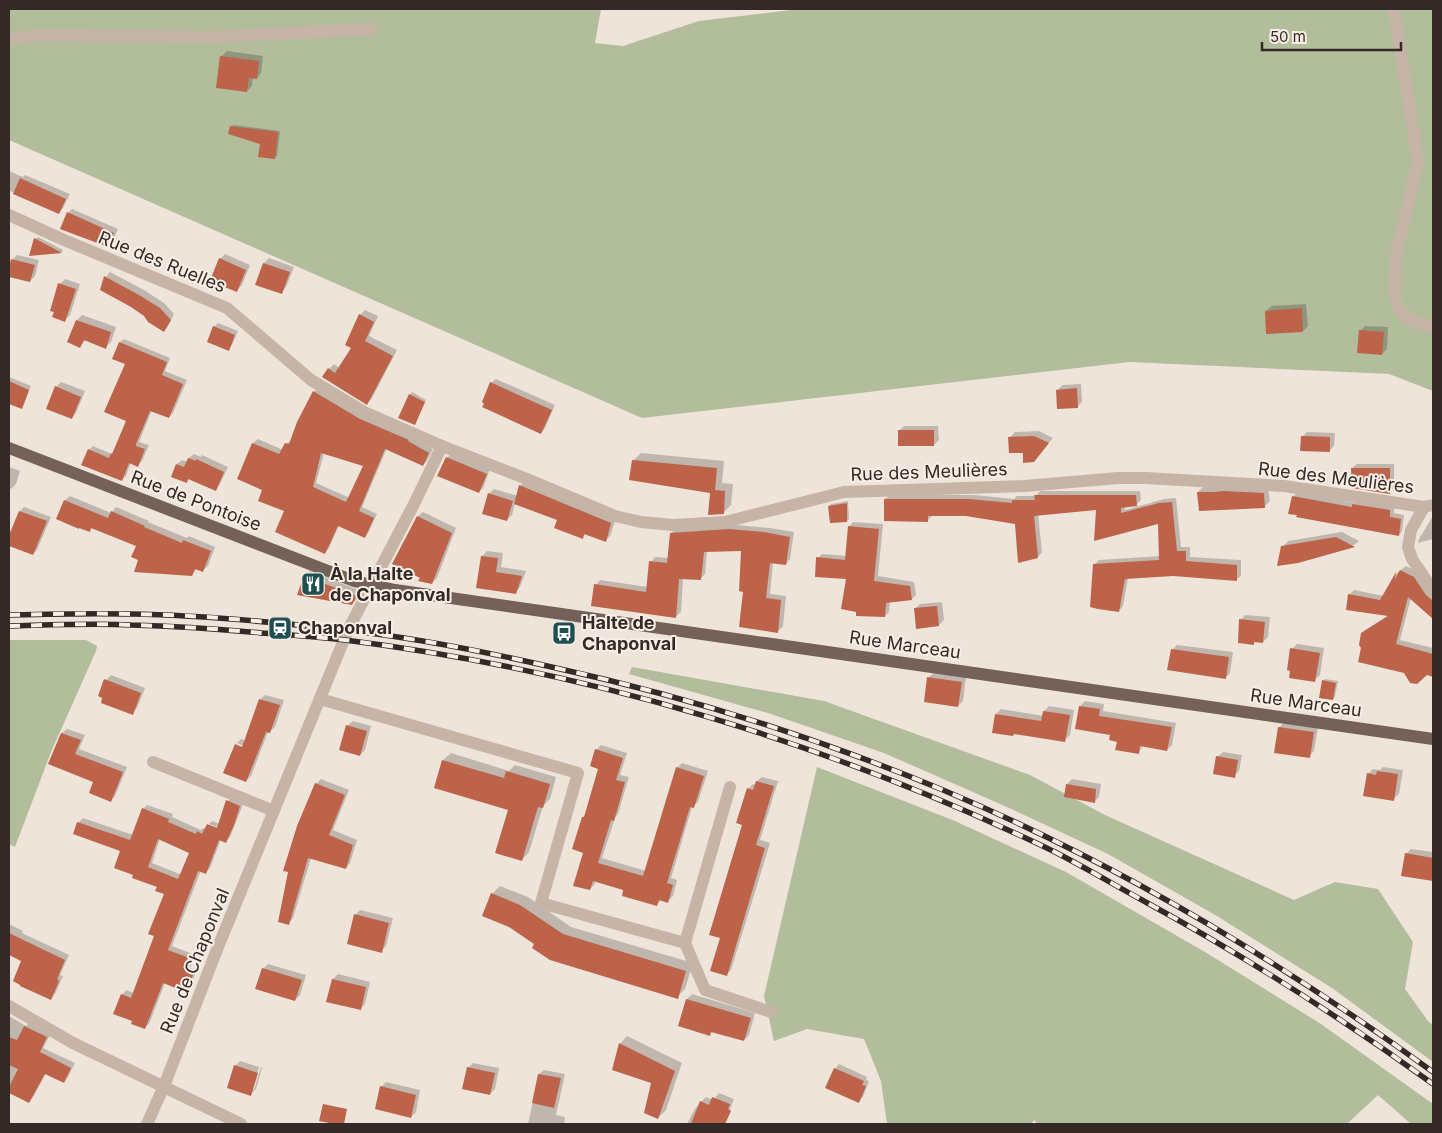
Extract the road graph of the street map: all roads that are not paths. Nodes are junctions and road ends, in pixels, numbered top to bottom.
1 (1394, 9) edge
2 (371, 29) dead end
3 (9, 38) edge
4 (9, 214) edge
5 (1433, 328) edge
6 (442, 446) junction
7 (9, 448) edge
8 (1428, 506) edge
9 (372, 584) junction
10 (1433, 590) edge
11 (320, 699) junction
12 (1433, 739) edge
13 (153, 762) dead end
14 (730, 787) dead end
15 (274, 811) junction
16 (685, 943) junction
17 (9, 1006) edge
18 (771, 1012) dead end
19 (164, 1086) junction
20 (147, 1124) edge
21 (241, 1124) edge

1 - 5 street
2 - 3 street
4 - 6 street, Rue des Ruelles
6 - 8 street, Rue des Meulières
6 - 9 street
7 - 9 main road, Rue de Pontoise
8 - 10 street
9 - 11 street, Rue de Chaponval
9 - 12 main road, Rue Marceau
11 - 15 street, Rue de Chaponval
11 - 16 street
13 - 15 street
14 - 16 street
15 - 19 street, Rue de Chaponval
16 - 18 street
17 - 19 street
19 - 20 street, Rue de Chaponval
19 - 21 street

